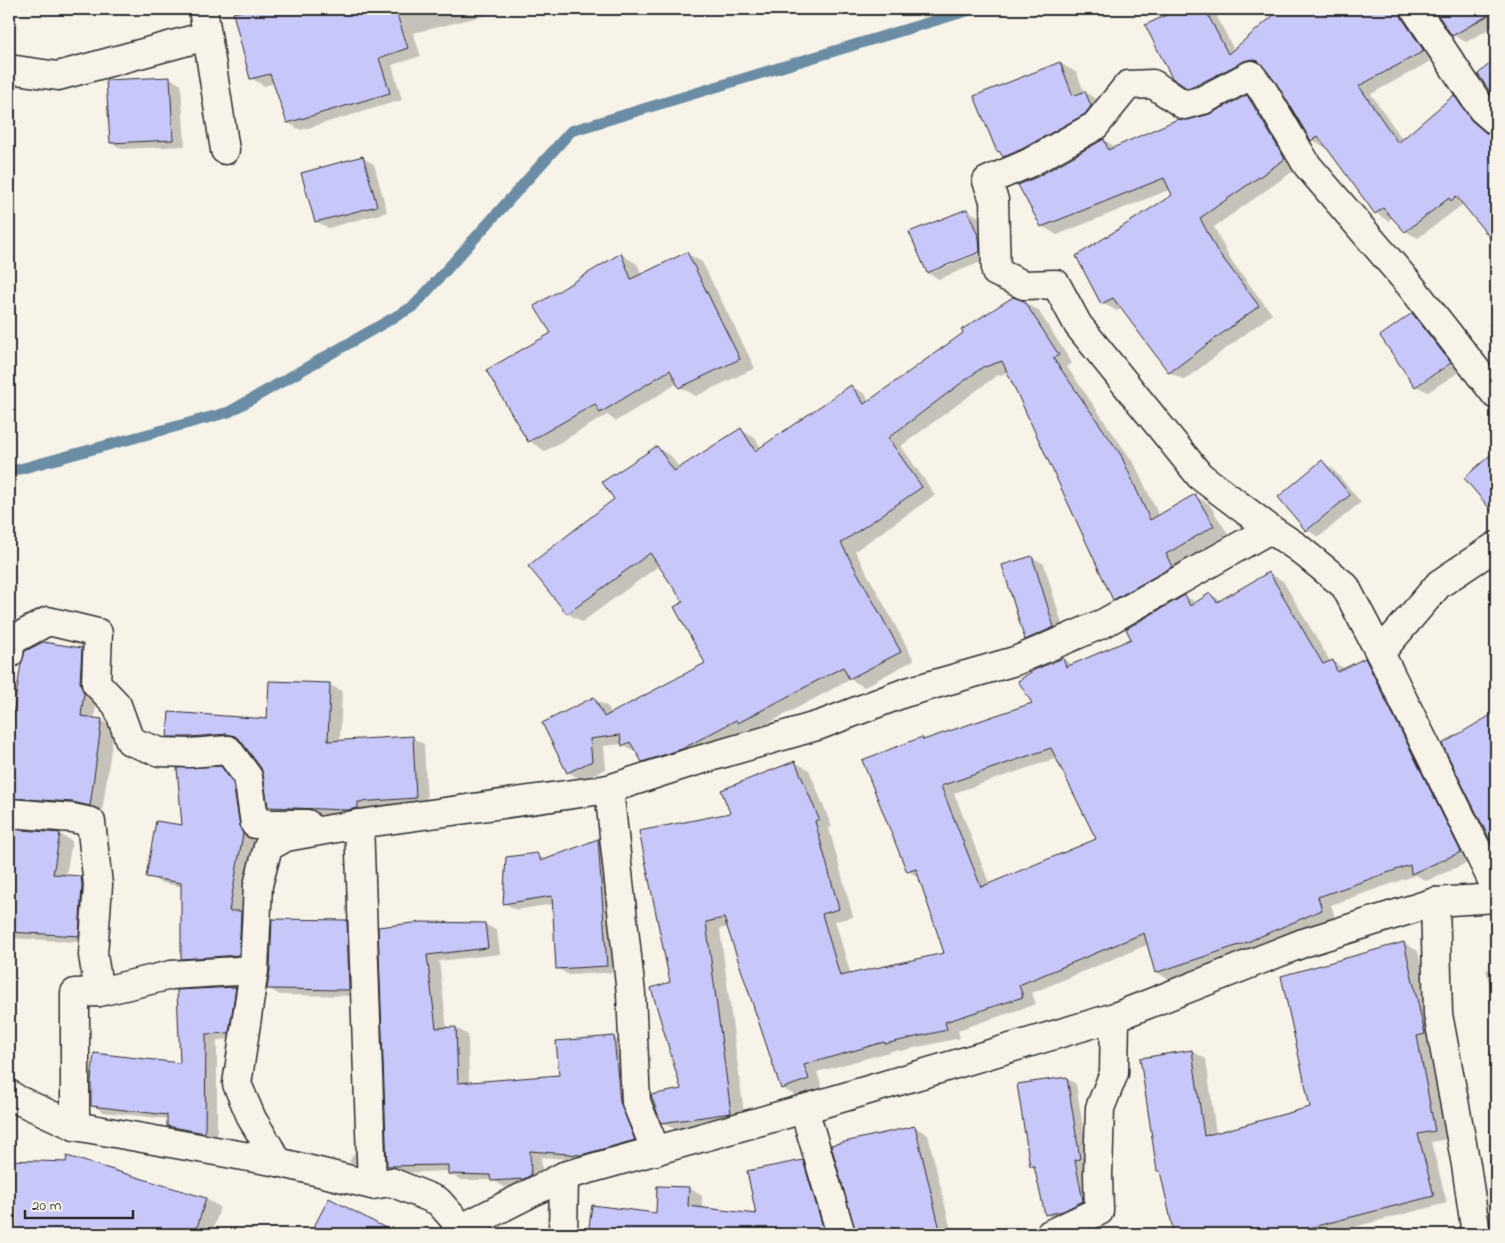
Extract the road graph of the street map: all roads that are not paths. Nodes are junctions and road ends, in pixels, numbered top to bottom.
1 (203, 9) edge
2 (1415, 9) edge
3 (206, 36) junction
4 (9, 69) edge
5 (1496, 121) edge
6 (225, 150) dead end
7 (1496, 395) edge
8 (1270, 529) junction
9 (1496, 546) edge
10 (1380, 653) junction
11 (9, 654) edge
12 (609, 788) junction
13 (9, 813) edge
14 (359, 824) junction
15 (1496, 888) edge
16 (1496, 898) edge
17 (1434, 902) junction
18 (254, 970) junction
19 (100, 992) junction
20 (1115, 1017) junction
21 (9, 1094) edge
22 (804, 1109) junction
23 (75, 1126) junction
24 (656, 1151) junction
25 (278, 1162) junction
26 (564, 1176) junction
27 (372, 1185) junction
28 (458, 1231) edge
29 (562, 1234) edge
30 (841, 1234) edge
31 (1050, 1234) edge
32 (1476, 1234) edge

1 - 3 street
2 - 5 street
3 - 4 street
3 - 6 street
7 - 8 street
8 - 10 street
8 - 12 street
9 - 10 street
10 - 15 street
11 - 14 street
12 - 14 street
12 - 24 street
13 - 19 street
14 - 18 street
14 - 27 street
16 - 17 street
17 - 20 street
17 - 32 street
18 - 19 street
18 - 25 street
19 - 23 street
20 - 22 street
20 - 31 street
21 - 23 street
22 - 24 street
22 - 30 street
23 - 25 street
24 - 26 street
25 - 27 street
26 - 28 street
26 - 29 street
27 - 28 street

